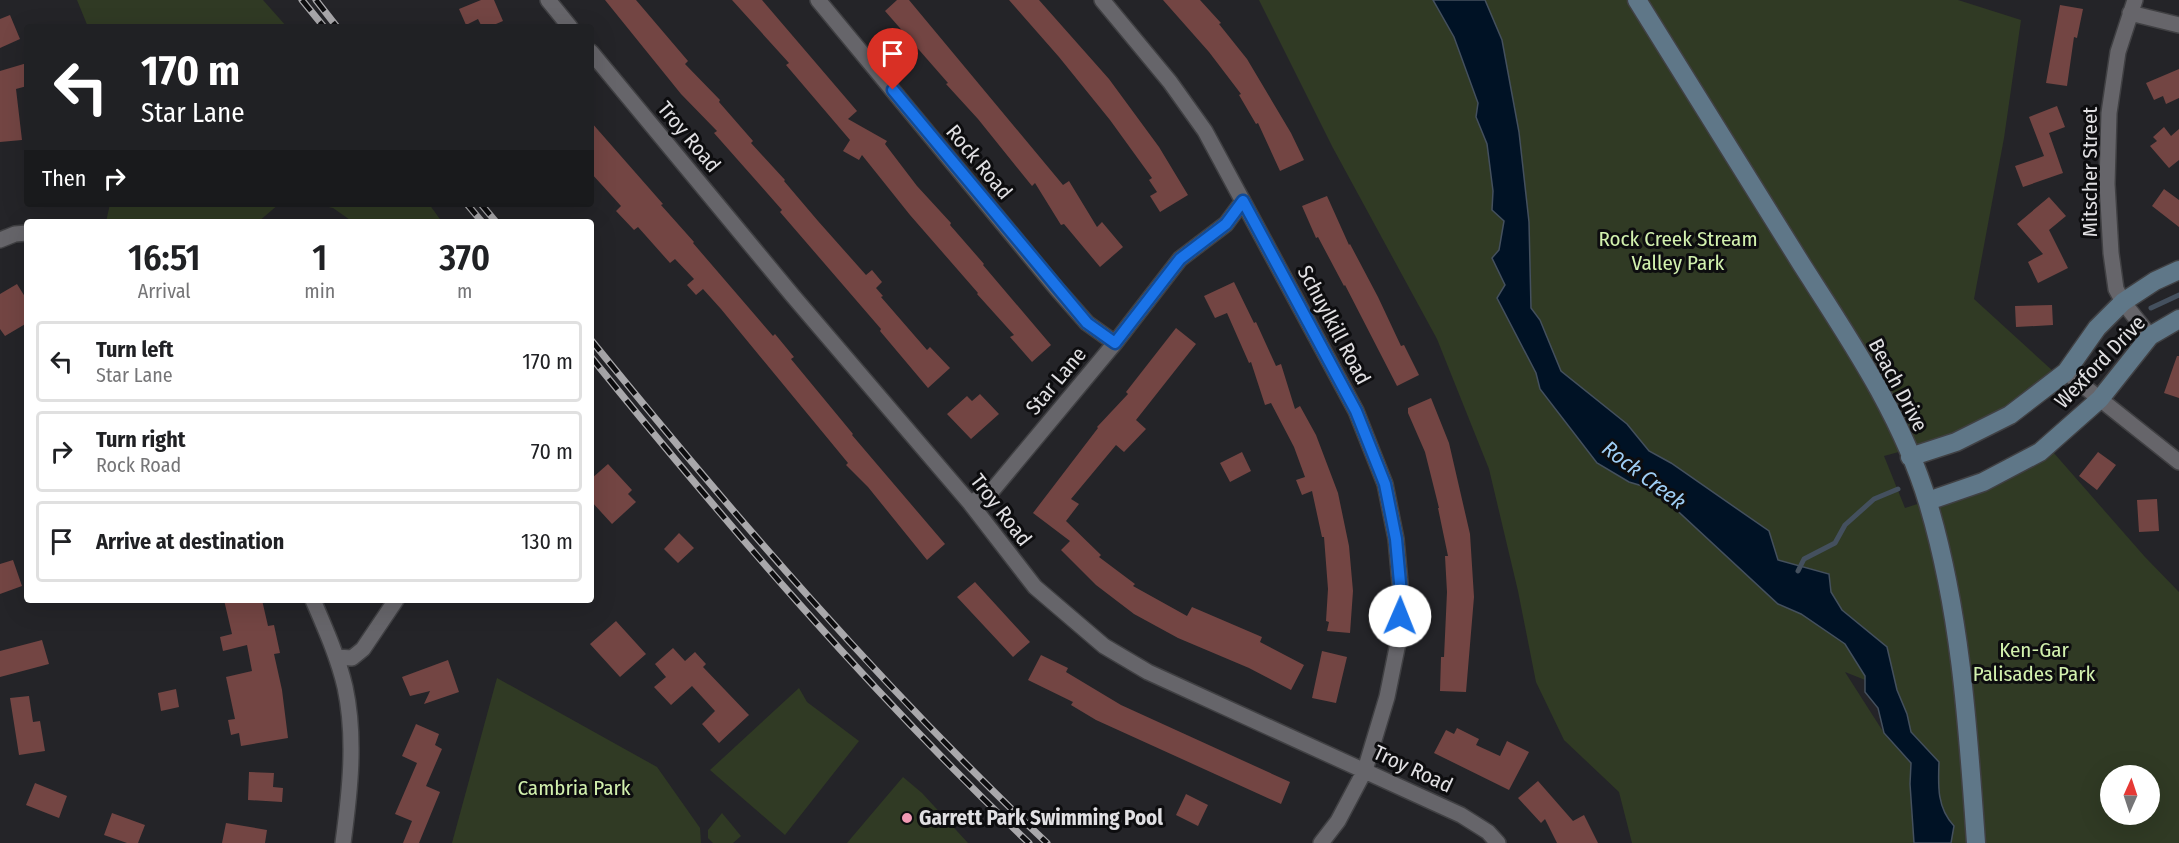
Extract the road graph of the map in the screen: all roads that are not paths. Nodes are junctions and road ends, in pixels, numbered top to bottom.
1 (548, 0) edge
2 (818, 0) edge
3 (1102, 0) edge
4 (1637, 0) edge
5 (2132, 6) edge
6 (568, 24) edge
7 (2179, 25) edge
8 (594, 56) edge
9 (1243, 201) junction
10 (0, 224) edge
11 (21, 234) edge
12 (0, 240) edge
13 (2179, 270) edge
14 (2123, 302) junction
15 (2179, 319) edge
16 (2150, 336) junction
17 (1115, 343) junction
18 (2066, 372) junction
19 (2100, 399) junction
20 (1910, 457) junction
21 (2179, 462) edge
22 (1928, 501) junction
23 (970, 503) junction
24 (314, 603) edge
25 (394, 603) edge
26 (336, 657) junction
27 (1365, 770) junction
28 (343, 843) edge
29 (1321, 843) edge
30 (1498, 843) edge
31 (1976, 843) edge

1 - 6 street
2 - 17 street, Rock Road
3 - 9 street, Schuylkill Road
4 - 20 street, Beach Drive
5 - 7 street
5 - 14 street, Mitscher Street
8 - 23 street, Troy Road
9 - 17 street, Star Lane
9 - 27 street, Schuylkill Road
10 - 11 street
11 - 12 street
13 - 14 street, Wexford Drive
14 - 16 street, Mitscher Street
14 - 18 street, Wexford Drive
15 - 16 street, Wexford Drive
16 - 19 street, Wexford Drive
17 - 23 street, Star Lane
18 - 19 street
18 - 20 street, Wexford Drive
19 - 21 street
19 - 22 street, Wexford Drive
20 - 22 street, Beach Drive
22 - 31 street, Beach Drive
23 - 27 street, Troy Road
24 - 26 street
25 - 26 street
26 - 28 street
27 - 29 street, Schuylkill Road
27 - 30 street, Troy Road

